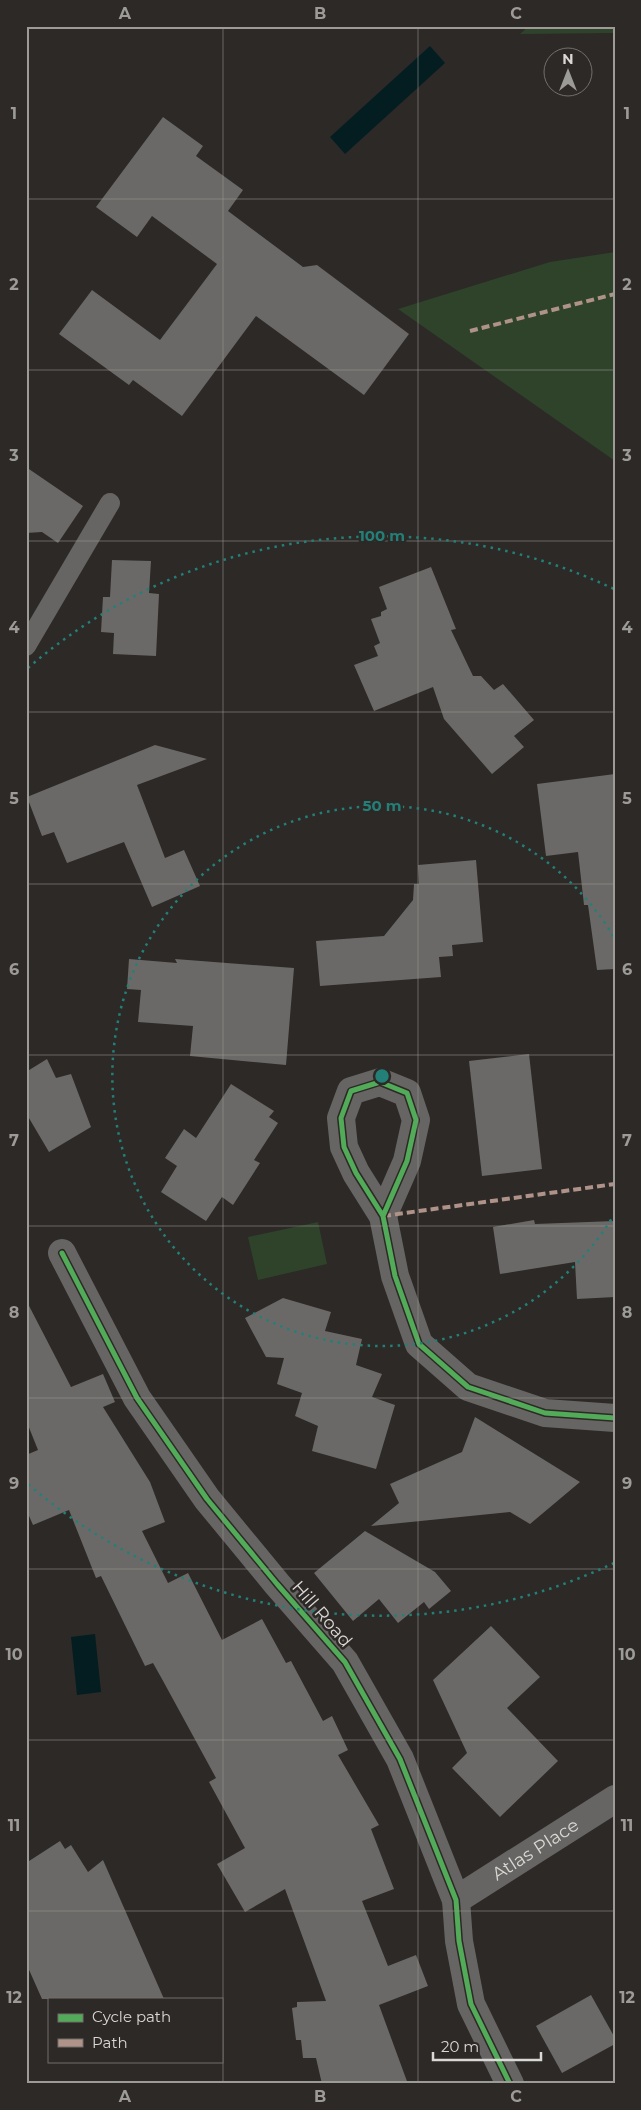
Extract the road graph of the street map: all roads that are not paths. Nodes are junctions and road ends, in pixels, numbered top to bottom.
1 (110, 503) dead end
2 (26, 646) edge
3 (383, 1216) dead end
4 (62, 1253) dead end
5 (615, 1418) edge
6 (615, 1799) edge
7 (456, 1900) junction
8 (510, 2084) edge

1 - 2 lane
3 - 5 street
4 - 7 street, Hill Road
6 - 7 street, Atlas Place
7 - 8 street, Hill Road

